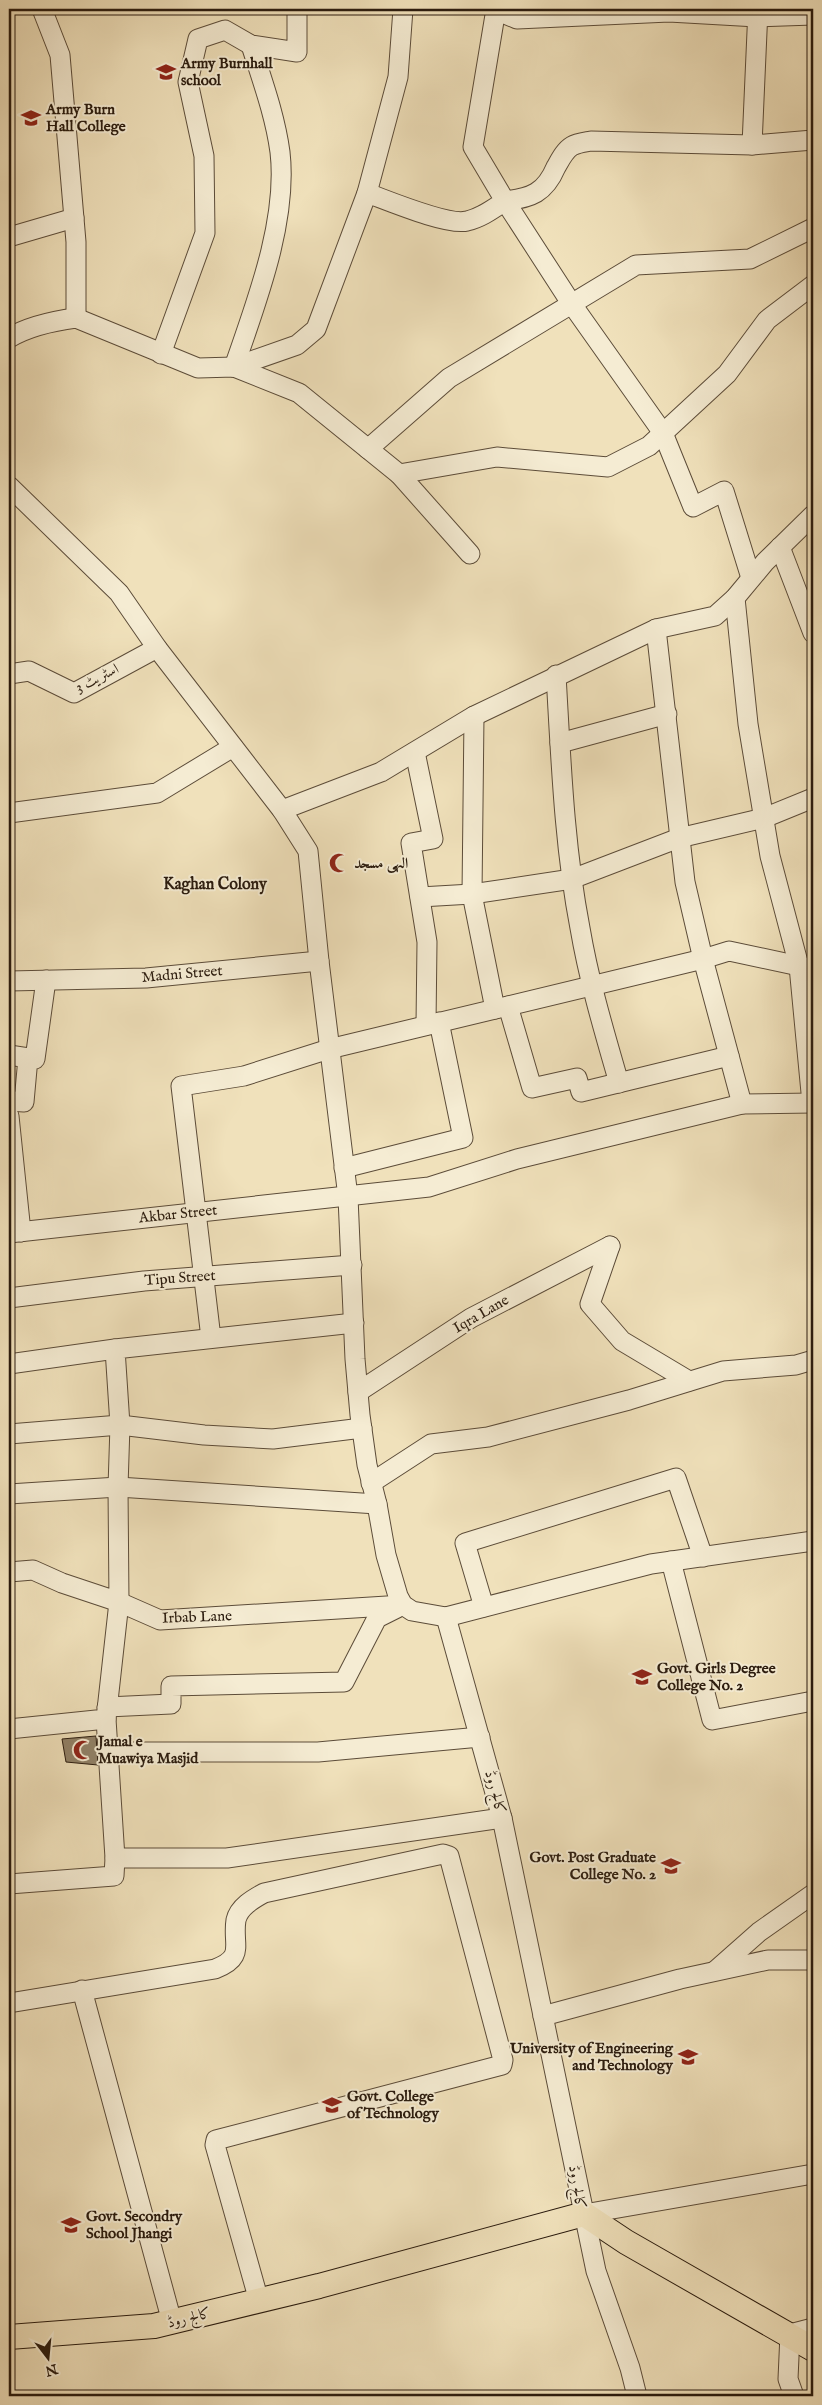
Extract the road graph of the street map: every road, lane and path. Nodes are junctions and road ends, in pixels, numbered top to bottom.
1 (42, 9) edge
2 (297, 9) edge
3 (403, 9) edge
4 (495, 9) edge
5 (757, 13) edge
6 (813, 15) edge
7 (251, 45) junction
8 (813, 140) edge
9 (752, 145) junction
10 (367, 193) junction
11 (505, 201) junction
12 (74, 218) junction
13 (813, 228) edge
14 (9, 237) edge
15 (813, 284) edge
16 (571, 303) junction
17 (76, 318) junction
18 (9, 338) edge
19 (161, 354) junction
20 (234, 367) junction
21 (663, 433) junction
22 (368, 449) junction
23 (399, 474) junction
24 (10, 489) edge
25 (813, 514) edge
26 (780, 547) junction
27 (470, 554) dead end
28 (751, 578) junction
29 (735, 598) junction
30 (656, 628) junction
31 (813, 633) edge
32 (157, 648) junction
33 (9, 674) edge
34 (556, 675) junction
35 (666, 714) junction
36 (474, 716) junction
37 (560, 743) junction
38 (233, 747) junction
39 (415, 752) junction
40 (813, 798) edge
41 (282, 810) junction
42 (9, 813) edge
43 (764, 818) junction
44 (679, 838) junction
45 (572, 879) junction
46 (472, 894) junction
47 (420, 897) junction
48 (703, 959) junction
49 (318, 961) junction
50 (806, 967) edge
51 (46, 980) junction
52 (9, 981) edge
53 (591, 986) junction
54 (502, 1007) junction
55 (433, 1024) junction
56 (329, 1049) junction
57 (9, 1055) edge
58 (729, 1056) junction
59 (28, 1058) junction
60 (619, 1083) junction
61 (9, 1101) edge
62 (813, 1103) edge
63 (742, 1104) junction
64 (9, 1116) edge
65 (344, 1168) junction
66 (348, 1197) junction
67 (197, 1212) junction
68 (15, 1232) edge
69 (352, 1265) junction
70 (204, 1276) junction
71 (9, 1298) edge
72 (354, 1323) junction
73 (211, 1338) junction
74 (115, 1349) junction
75 (813, 1360) edge
76 (9, 1364) edge
77 (689, 1381) junction
78 (358, 1392) junction
79 (120, 1425) junction
80 (362, 1428) junction
81 (9, 1434) edge
82 (371, 1483) junction
83 (118, 1487) junction
84 (9, 1494) edge
85 (377, 1504) junction
86 (813, 1541) edge
87 (703, 1557) junction
88 (671, 1561) junction
89 (9, 1572) edge
90 (119, 1602) junction
91 (403, 1605) junction
92 (484, 1607) junction
93 (446, 1617) junction
94 (813, 1701) edge
95 (106, 1713) junction
96 (9, 1729) edge
97 (480, 1737) junction
98 (108, 1752) junction
99 (502, 1818) junction
100 (115, 1858) junction
101 (9, 1884) edge
102 (813, 1894) edge
103 (813, 1960) edge
104 (715, 1972) junction
105 (82, 1990) junction
106 (9, 2003) edge
107 (543, 2016) junction
108 (813, 2174) edge
109 (584, 2214) junction
110 (260, 2301) junction
111 (172, 2322) junction
112 (813, 2328) edge
113 (790, 2334) junction
114 (9, 2337) edge
115 (813, 2349) edge
116 (637, 2396) edge
117 (794, 2396) edge

1 - 12 street
2 - 7 street
3 - 10 street
4 - 5 street
4 - 11 street
5 - 6 street
5 - 9 street
7 - 19 street
7 - 20 street
8 - 9 street
9 - 11 street
10 - 11 street
10 - 20 street
11 - 16 street
12 - 14 street
12 - 17 street
13 - 16 street
15 - 21 street
16 - 21 street
16 - 22 street
17 - 18 street
17 - 19 street
19 - 20 street
20 - 22 street
21 - 23 street
21 - 28 street
22 - 23 street
23 - 27 street
24 - 32 street
25 - 26 street
26 - 28 street
26 - 31 street
28 - 29 street
29 - 30 street
29 - 43 street
30 - 34 street
30 - 35 street
32 - 33 street, اسٹریٹ 3
32 - 38 street
34 - 36 street
34 - 37 street
35 - 37 street
35 - 44 street
36 - 39 street
36 - 46 street
37 - 45 street
38 - 41 street
38 - 42 street
39 - 41 street
39 - 47 street
40 - 43 street
41 - 49 street
43 - 44 street
43 - 50 street
44 - 45 street
44 - 48 street
45 - 46 street
45 - 53 street
46 - 47 street
46 - 54 street
47 - 55 street
48 - 50 street
48 - 53 street
48 - 58 street
49 - 51 street, Madni Street
49 - 56 street
50 - 62 street
51 - 52 street, Madni Street
51 - 59 street
53 - 54 street
53 - 60 street
54 - 55 street
54 - 60 street
55 - 56 street
55 - 65 street
56 - 65 street
56 - 67 street
57 - 59 street
58 - 60 street
58 - 63 street
59 - 61 street
62 - 63 street, Akbar Street
63 - 66 street, Akbar Street
64 - 68 street
65 - 66 street
66 - 67 street, Akbar Street
66 - 69 street
67 - 68 street, Akbar Street
67 - 70 street
69 - 70 street, Tipu Street
69 - 72 street
70 - 71 street, Tipu Street
70 - 73 street
72 - 73 street
72 - 78 street
73 - 74 street
74 - 76 street
74 - 79 street
75 - 77 street
77 - 78 street, Iqra Lane
77 - 82 street
78 - 80 street
79 - 80 street
79 - 81 street
79 - 83 street
80 - 82 street
82 - 85 street
83 - 84 street
83 - 85 street
83 - 90 street
85 - 91 street
86 - 87 street
87 - 88 street
87 - 92 street
88 - 92 street
88 - 94 street
89 - 90 street, Irbab Lane
90 - 91 street, Irbab Lane
90 - 95 street
91 - 93 street
91 - 95 street
92 - 93 street
93 - 97 street, کالج روڈ
95 - 96 street
95 - 98 street
97 - 98 street
97 - 99 street, کالج روڈ
98 - 100 street
99 - 100 street
99 - 107 street, کالج روڈ
100 - 101 street
102 - 104 street
103 - 104 street
104 - 107 street
105 - 106 street
105 - 110 street
105 - 111 street
107 - 109 street, کالج روڈ
108 - 109 street
109 - 110 main road, کالج روڈ
109 - 113 main road
109 - 116 street
110 - 111 main road, کالج روڈ
111 - 114 main road, کالج روڈ
112 - 113 street
113 - 115 main road
113 - 117 street

